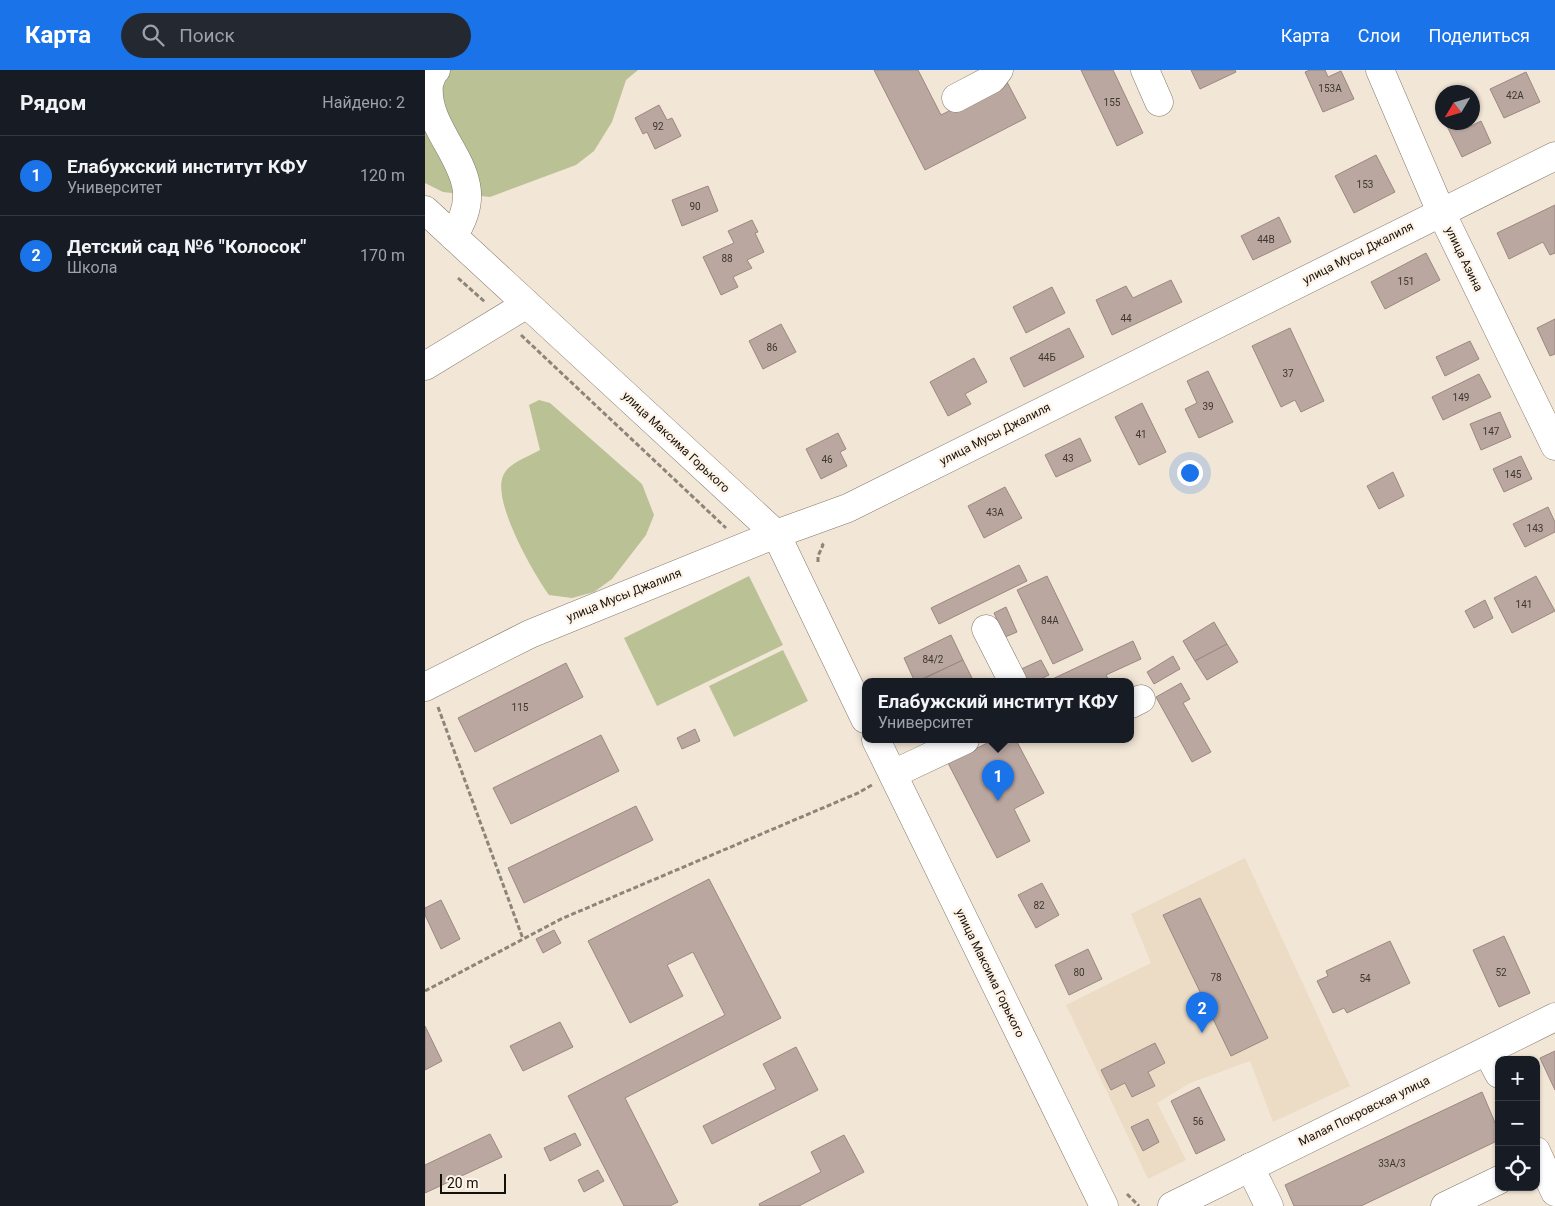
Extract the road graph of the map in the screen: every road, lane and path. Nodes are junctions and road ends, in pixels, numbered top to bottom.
1 (436, 70) edge
2 (999, 70) edge
3 (1145, 70) edge
4 (1380, 70) edge
5 (956, 98) dead end
6 (1159, 102) dead end
7 (1555, 156) edge
8 (425, 210) edge
9 (1441, 212) junction
10 (453, 236) junction
11 (453, 273) dead end
12 (527, 304) junction
13 (503, 319) junction
14 (425, 366) edge
15 (1555, 446) edge
16 (776, 534) junction
17 (745, 546) junction
18 (986, 629) dead end
19 (1011, 678) edge
20 (427, 686) edge
21 (862, 712) edge
22 (878, 743) edge
23 (959, 743) edge
24 (893, 774) junction
25 (523, 939) junction
26 (425, 991) edge
27 (1555, 1017) edge
28 (1493, 1062) edge
29 (1542, 1156) edge
30 (1250, 1167) junction
31 (1495, 1190) edge
32 (1555, 1192) edge
33 (1103, 1206) edge
34 (1172, 1206) edge
35 (1269, 1206) edge
36 (1445, 1206) edge

1 - 10 street
2 - 5 street
3 - 6 street
4 - 9 street, улица Азина
7 - 9 street, улица Мусы Джалиля
8 - 10 street, улица Максима Горького
9 - 15 street, улица Азина
9 - 16 street, улица Мусы Джалиля
10 - 12 street, улица Максима Горького
11 - 13 path
12 - 13 street
12 - 16 street, улица Максима Горького
13 - 14 street
13 - 17 path
16 - 17 street, улица Мусы Джалиля
16 - 21 street, улица Максима Горького
17 - 20 street, улица Мусы Джалиля
18 - 19 street
20 - 25 path
22 - 24 street, улица Максима Горького
23 - 24 street
24 - 25 path
24 - 33 street, улица Максима Горького
25 - 26 path
27 - 28 street, Малая Покровская улица
28 - 30 street, Малая Покровская улица
29 - 32 street
30 - 34 street, Малая Покровская улица
30 - 35 street
31 - 36 street

